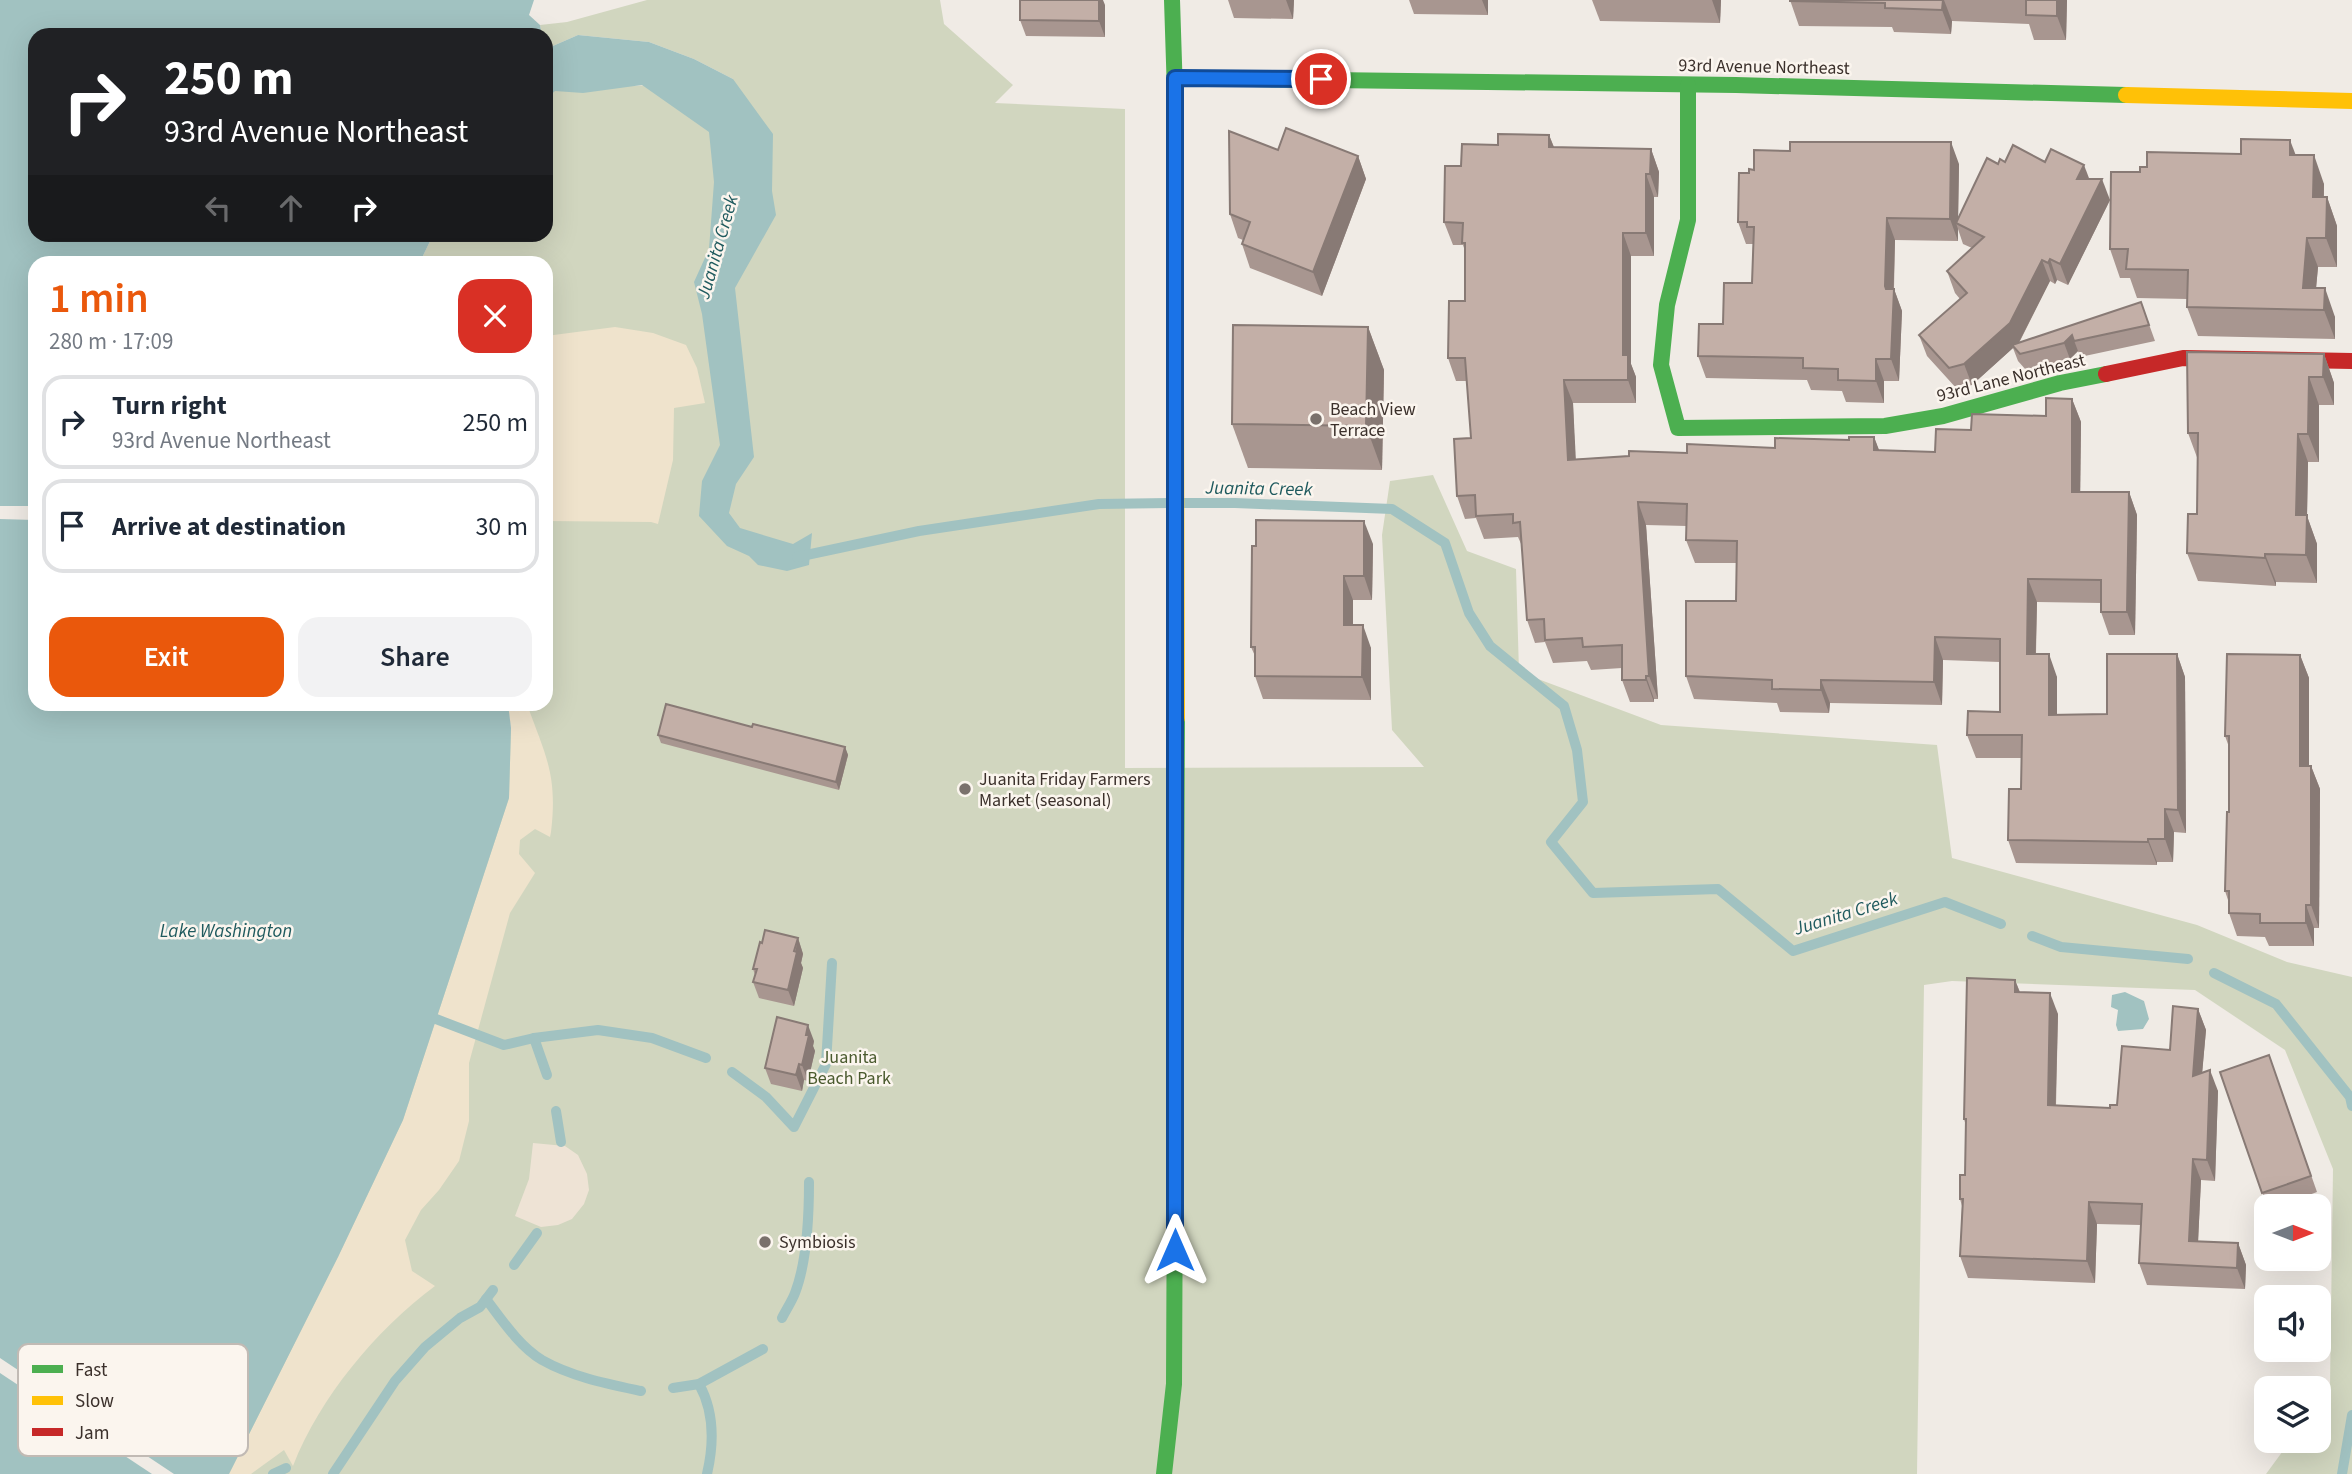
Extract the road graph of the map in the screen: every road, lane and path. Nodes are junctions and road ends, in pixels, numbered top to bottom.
1 (1172, 0) edge
2 (1175, 78) junction
3 (1688, 85) junction
4 (2352, 102) edge
5 (2352, 361) edge
6 (1164, 1474) edge

1 - 2 street
2 - 3 street, 93rd Avenue Northeast
2 - 6 street
3 - 4 street, 93rd Avenue Northeast
3 - 5 street, 93rd Lane Northeast

